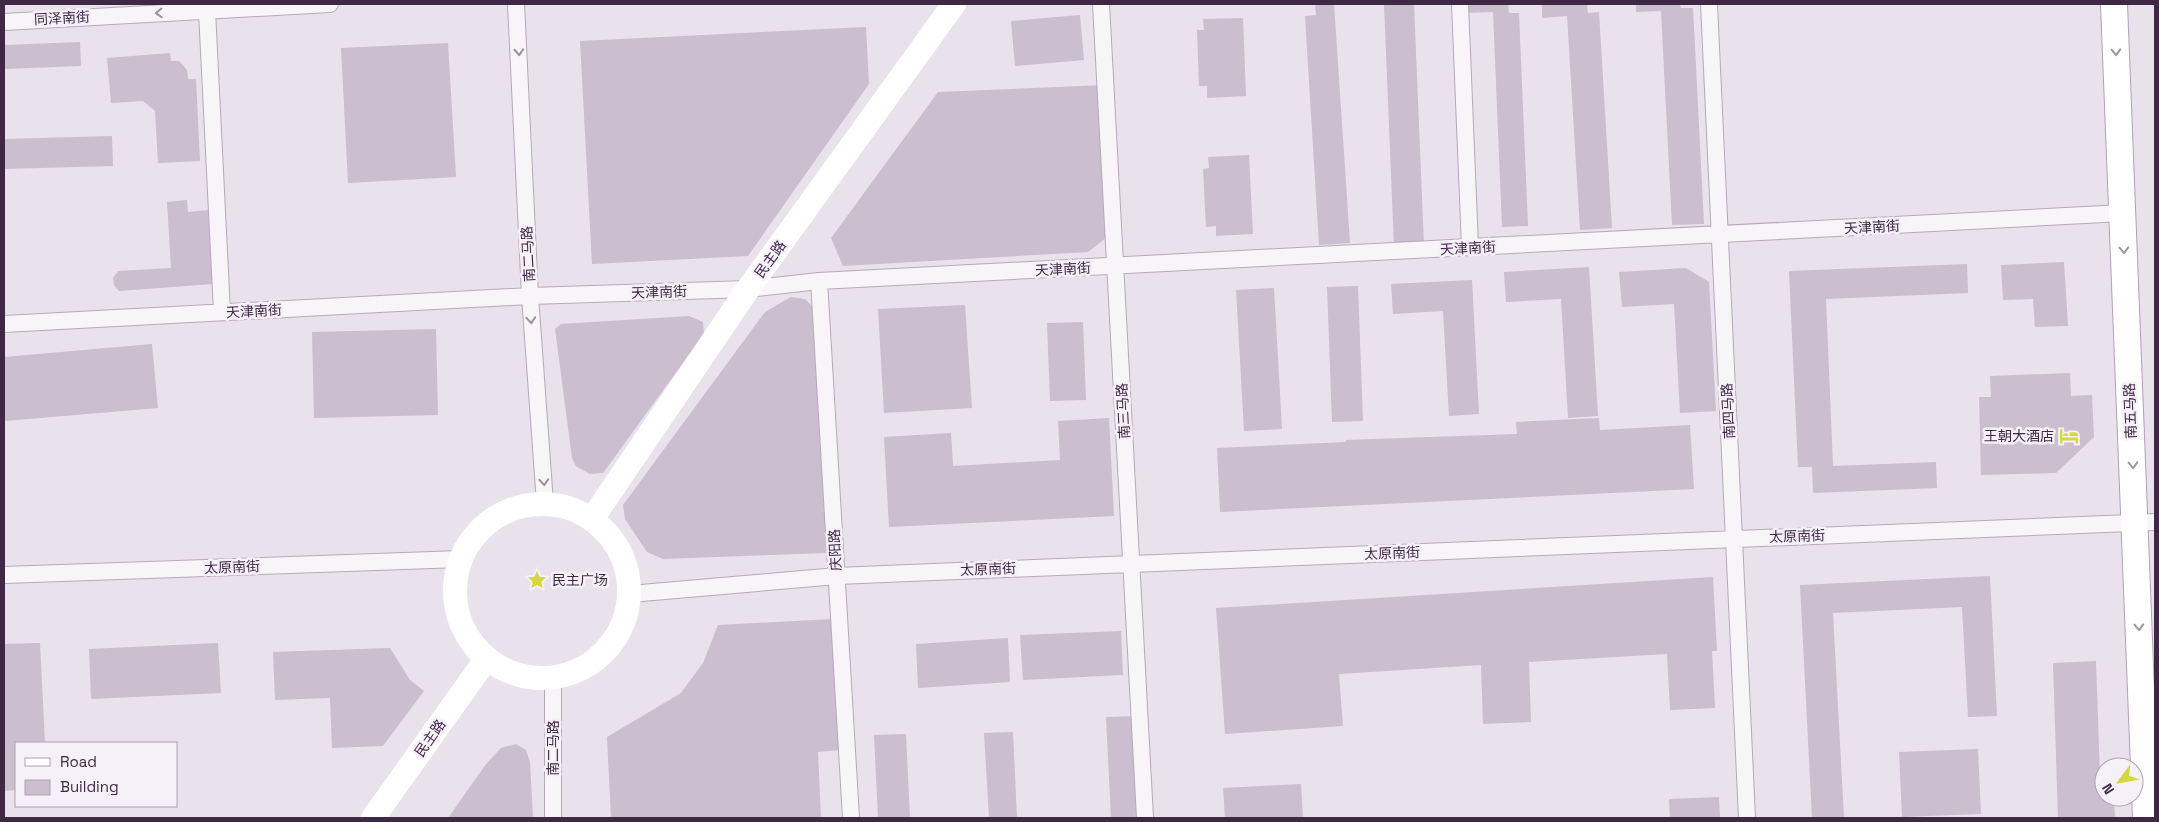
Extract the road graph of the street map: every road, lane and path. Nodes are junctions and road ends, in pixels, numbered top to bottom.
1 (330, 4) edge
2 (516, 4) edge
3 (954, 4) edge
4 (1101, 4) edge
5 (1460, 4) edge
6 (1709, 4) edge
7 (2114, 4) edge
8 (207, 10) junction
9 (4, 22) edge
10 (2123, 214) junction
11 (1720, 235) junction
12 (1470, 248) junction
13 (1115, 266) junction
14 (819, 281) junction
15 (748, 289) junction
16 (530, 296) junction
17 (222, 312) junction
18 (4, 324) edge
19 (545, 504) junction
20 (592, 519) junction
21 (2145, 522) edge
22 (1734, 539) junction
23 (461, 559) junction
24 (1131, 564) junction
25 (4, 576) edge
26 (837, 576) junction
27 (630, 594) junction
28 (487, 658) junction
29 (553, 678) junction
30 (373, 818) edge
31 (552, 818) edge
32 (851, 818) edge
33 (1145, 818) edge
34 (1747, 818) edge
35 (2146, 818) edge

1 - 8 street, 同泽南街
2 -> 16 street, 南二马路
3 - 15 street, 民主路
4 - 13 street, 南三马路
5 - 12 street
6 - 11 street, 南四马路
7 -> 10 main road, 南五马路
8 -> 9 street, 同泽南街
8 - 17 street
10 - 11 street, 天津南街
10 -> 21 main road, 南五马路
11 - 12 street, 天津南街
11 - 22 street, 南四马路
12 - 13 street, 天津南街
13 - 14 street, 天津南街
13 - 24 street, 南三马路
14 - 15 street, 天津南街
14 - 26 street, 庆阳路
15 - 16 street, 天津南街
15 - 20 street, 民主路
16 - 17 street, 天津南街
16 -> 19 street, 南二马路
17 - 18 street, 天津南街
19 - 20 street
19 - 23 street
20 - 27 street
21 - 22 street, 太原南街
21 -> 35 main road, 南五马路
22 - 24 street, 太原南街
22 - 34 street, 南四马路
23 - 25 street, 太原南街
23 - 28 street
24 - 26 street, 太原南街
24 - 33 street, 南三马路
26 - 27 street, 太原南街
26 - 32 street, 庆阳路
27 - 29 street
28 - 29 street
28 - 30 street, 民主路
29 - 31 street, 南二马路

